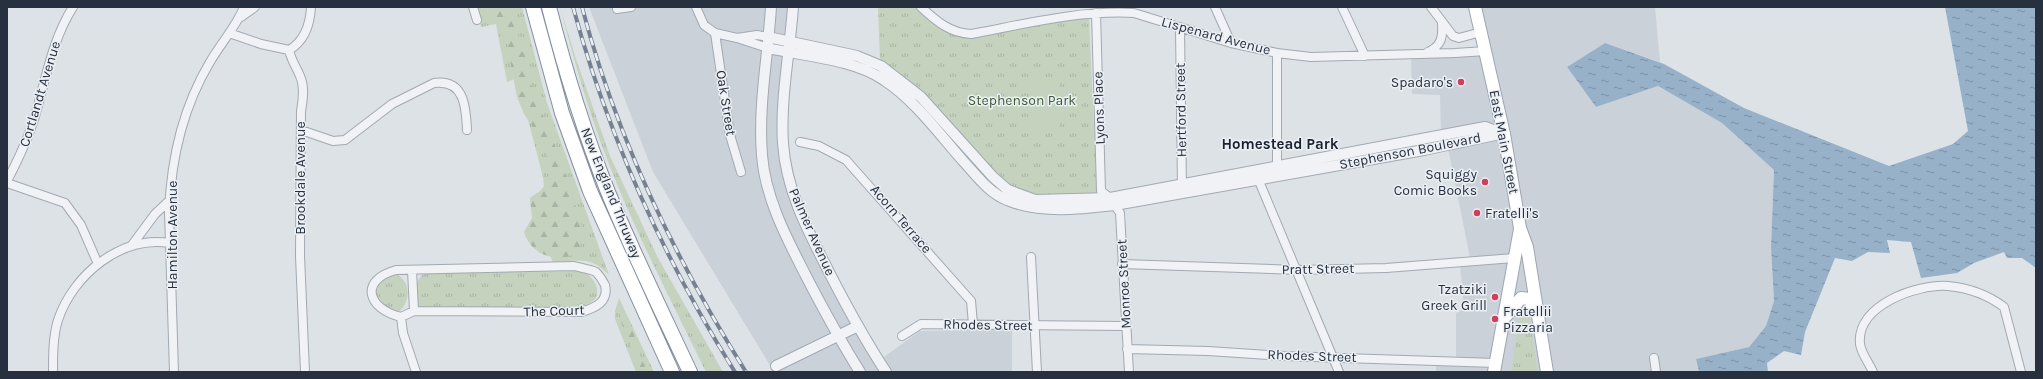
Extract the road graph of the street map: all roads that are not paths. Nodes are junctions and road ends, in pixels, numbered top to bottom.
1 (73, 7) edge
2 (244, 7) edge
3 (255, 7) edge
4 (311, 7) edge
5 (473, 7) edge
6 (533, 7) edge
7 (549, 7) edge
8 (631, 7) edge
9 (696, 7) edge
10 (771, 7) edge
11 (793, 7) edge
12 (921, 7) edge
13 (1066, 7) edge
14 (1215, 7) edge
15 (1342, 7) edge
16 (1431, 7) edge
17 (1475, 7) edge
18 (617, 9) dead end
19 (927, 10) edge
20 (1134, 10) edge
21 (1096, 13) junction
22 (1072, 15) junction
23 (240, 17) junction
24 (476, 20) dead end
25 (1442, 24) junction
26 (1180, 27) junction
27 (1481, 32) junction
28 (229, 33) junction
29 (715, 33) junction
30 (768, 37) junction
31 (737, 38) junction
32 (791, 42) junction
33 (1231, 43) junction
34 (768, 48) junction
35 (289, 50) junction
36 (1486, 51) junction
37 (789, 53) junction
38 (1277, 53) junction
39 (1427, 53) junction
40 (1365, 56) junction
41 (302, 130) junction
42 (467, 130) dead end
43 (1504, 134) junction
44 (800, 142) dead end
45 (741, 172) dead end
46 (1277, 172) junction
47 (1256, 175) junction
48 (7, 182) edge
49 (1182, 189) junction
50 (170, 200) junction
51 (1113, 202) junction
52 (1520, 228) junction
53 (170, 244) junction
54 (132, 245) junction
55 (1031, 257) dead end
56 (1514, 258) junction
57 (98, 264) junction
58 (1122, 264) junction
59 (412, 270) junction
60 (1298, 270) junction
61 (414, 311) junction
62 (1538, 316) junction
63 (401, 317) junction
64 (1503, 320) junction
65 (973, 324) junction
66 (858, 326) junction
67 (1035, 326) junction
68 (1126, 326) junction
69 (838, 336) junction
70 (902, 336) dead end
71 (658, 342) junction
72 (676, 343) junction
73 (1128, 350) junction
74 (1334, 357) junction
75 (1654, 358) dead end
76 (776, 366) dead end
77 (1495, 367) edge
78 (53, 372) edge
79 (174, 372) edge
80 (305, 372) edge
81 (416, 372) edge
82 (667, 372) edge
83 (672, 372) edge
84 (690, 372) edge
85 (695, 372) edge
86 (860, 372) edge
87 (886, 372) edge
88 (1037, 372) edge
89 (1128, 372) edge
90 (1340, 372) edge
91 (1547, 372) edge
92 (1656, 372) edge
93 (1872, 372) edge
94 (2021, 372) edge

1 - 48 street, Cortlandt Avenue
2 - 23 street, Hamilton Avenue
3 - 23 street, Hamilton Avenue
4 - 35 street
5 - 24 street
6 - 71 highway, New England Thruway
7 - 72 highway, New England Thruway
8 - 18 street
9 - 29 street
10 - 30 street, Palmer Avenue
11 - 32 street, Palmer Avenue
12 - 19 street, Lispenard Avenue
13 - 22 street
14 - 33 street
15 - 40 street
16 - 25 street
17 - 27 main road, East Main Street
19 - 22 street, Lispenard Avenue
20 - 21 street, Lispenard Avenue
20 - 26 street, Lispenard Avenue
21 - 22 street, Lispenard Avenue
21 - 51 street, Lyons Place
23 - 28 street, Hamilton Avenue
25 - 27 street
25 - 39 street
26 - 33 street, Lispenard Avenue
26 - 49 street, Hertford Street
27 - 36 main road, East Main Street
28 - 35 street
28 - 50 street, Hamilton Avenue
29 - 31 street, Stephenson Boulevard
29 - 45 street, Oak Street
30 - 31 street, Stephenson Boulevard
30 - 32 street, Stephenson Boulevard
30 - 34 street, Palmer Avenue
31 - 34 street, Stephenson Boulevard
32 - 37 street, Palmer Avenue
32 - 51 street, Stephenson Boulevard
33 - 38 street, Lispenard Avenue
34 - 37 street, Stephenson Boulevard
34 - 69 street, Palmer Avenue
35 - 41 street, Brookdale Avenue
36 - 39 street, Lispenard Avenue
36 - 43 main road, East Main Street
37 - 51 street, Stephenson Boulevard
37 - 66 street, Palmer Avenue
38 - 40 street, Lispenard Avenue
38 - 46 street
39 - 40 street, Lispenard Avenue
41 - 42 street
41 - 80 street, Brookdale Avenue
43 - 46 street, Stephenson Boulevard
43 - 52 main road, East Main Street
44 - 65 street, Acorn Terrace
46 - 47 street, Stephenson Boulevard
47 - 49 street, Stephenson Boulevard
47 - 60 street
48 - 57 street
49 - 51 street, Stephenson Boulevard
50 - 53 street, Hamilton Avenue
50 - 54 street
51 - 58 street, Monroe Street
52 - 56 main road
52 - 62 main road, East Main Street
53 - 54 street
53 - 79 street, Hamilton Avenue
54 - 57 street
55 - 67 street
56 - 60 street, Pratt Street
56 - 64 main road
57 - 78 street
58 - 60 street, Pratt Street
58 - 68 street, Monroe Street
59 - 61 street
59 - 61 street, The Court
59 - 63 street, The Court
60 - 74 street
61 - 63 street, The Court
62 - 64 main road
62 - 91 main road, East Main Street
63 - 81 street
64 - 77 main road
65 - 67 street, Rhodes Street
65 - 70 street, Rhodes Street
66 - 69 street
66 - 87 street, Palmer Avenue
67 - 68 street, Rhodes Street
67 - 88 street
68 - 73 street, Monroe Street
69 - 76 street
69 - 86 street, Palmer Avenue
71 - 82 highway
71 - 83 highway, New England Thruway
72 - 84 highway, New England Thruway
72 - 85 highway
73 - 74 street, Rhodes Street
73 - 89 street, Monroe Street
74 - 77 street, Rhodes Street
74 - 90 street
75 - 92 street
93 - 94 street

